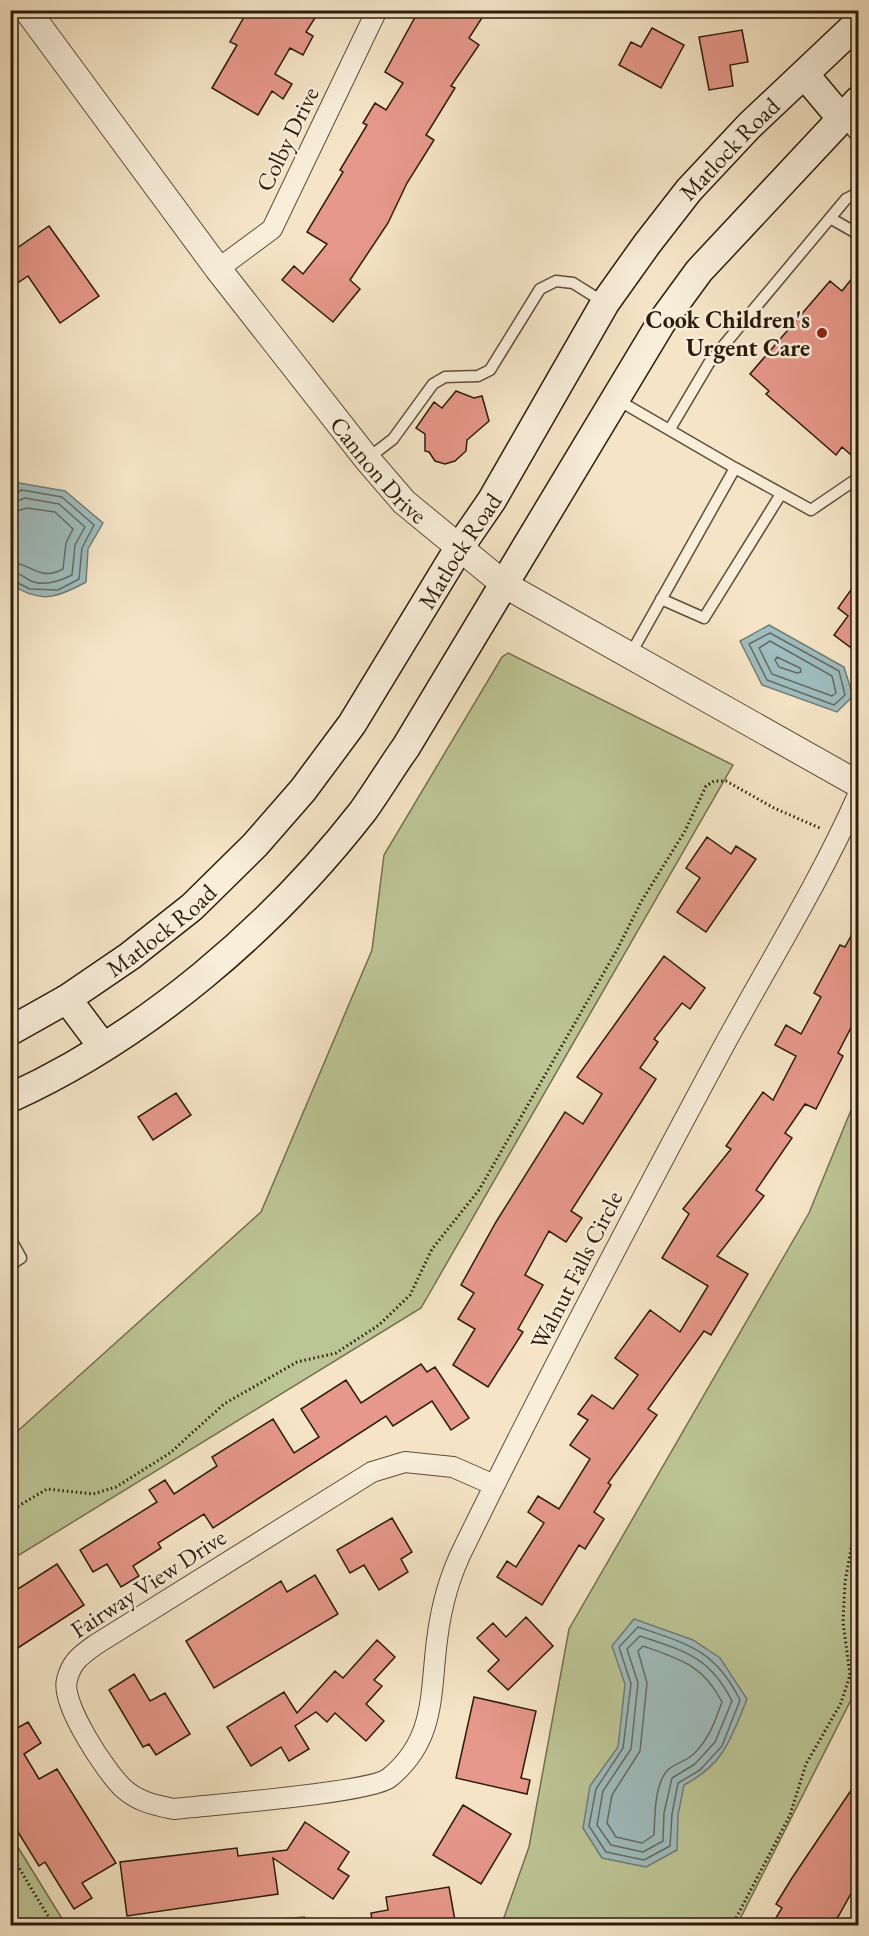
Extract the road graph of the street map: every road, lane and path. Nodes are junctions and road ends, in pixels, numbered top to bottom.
1 (27, 10) edge
2 (377, 10) edge
3 (858, 23) edge
4 (805, 75) junction
5 (853, 119) edge
6 (858, 193) edge
7 (830, 218) junction
8 (858, 234) edge
9 (218, 268) junction
10 (604, 303) junction
11 (616, 399) junction
12 (670, 429) junction
13 (367, 459) junction
14 (735, 468) junction
15 (858, 478) edge
16 (781, 494) junction
17 (459, 548) junction
18 (505, 585) junction
19 (661, 599) junction
20 (630, 654) junction
21 (858, 784) edge
22 (858, 795) edge
23 (838, 839) junction
24 (67, 999) junction
25 (10, 1031) edge
26 (103, 1047) junction
27 (10, 1098) edge
28 (10, 1238) edge
29 (10, 1265) edge
30 (494, 1485) junction
31 (10, 1511) edge
32 (858, 1511) edge
33 (386, 1781) joint
34 (10, 1853) edge
35 (54, 1926) edge
36 (732, 1926) edge

1 - 9 street, Cannon Drive
2 - 9 street, Colby Drive
3 - 4 main road, Matlock Road
4 - 5 main road
4 - 10 main road, Matlock Road
5 - 11 main road
6 - 7 lane
7 - 8 lane
7 - 12 lane
9 - 13 street, Cannon Drive
10 - 13 lane
10 - 17 main road, Matlock Road
11 - 12 lane
11 - 18 main road
12 - 14 lane
13 - 17 street, Cannon Drive
14 - 16 lane
14 - 19 lane
15 - 16 lane
16 - 19 lane
17 - 18 street, Cannon Drive
17 - 24 main road, Matlock Road
18 - 20 street, Cannon Drive
18 - 26 main road
19 - 20 lane
20 - 21 street, Cannon Drive
22 - 23 street, Walnut Falls Circle
23 - 30 street, Walnut Falls Circle
23 - 31 path
24 - 25 main road, Matlock Road
24 - 26 main road
26 - 27 main road
28 - 29 lane
30 - 33 street, Walnut Falls Circle
30 - 33 street, Fairway View Drive
32 - 36 path
34 - 35 path

